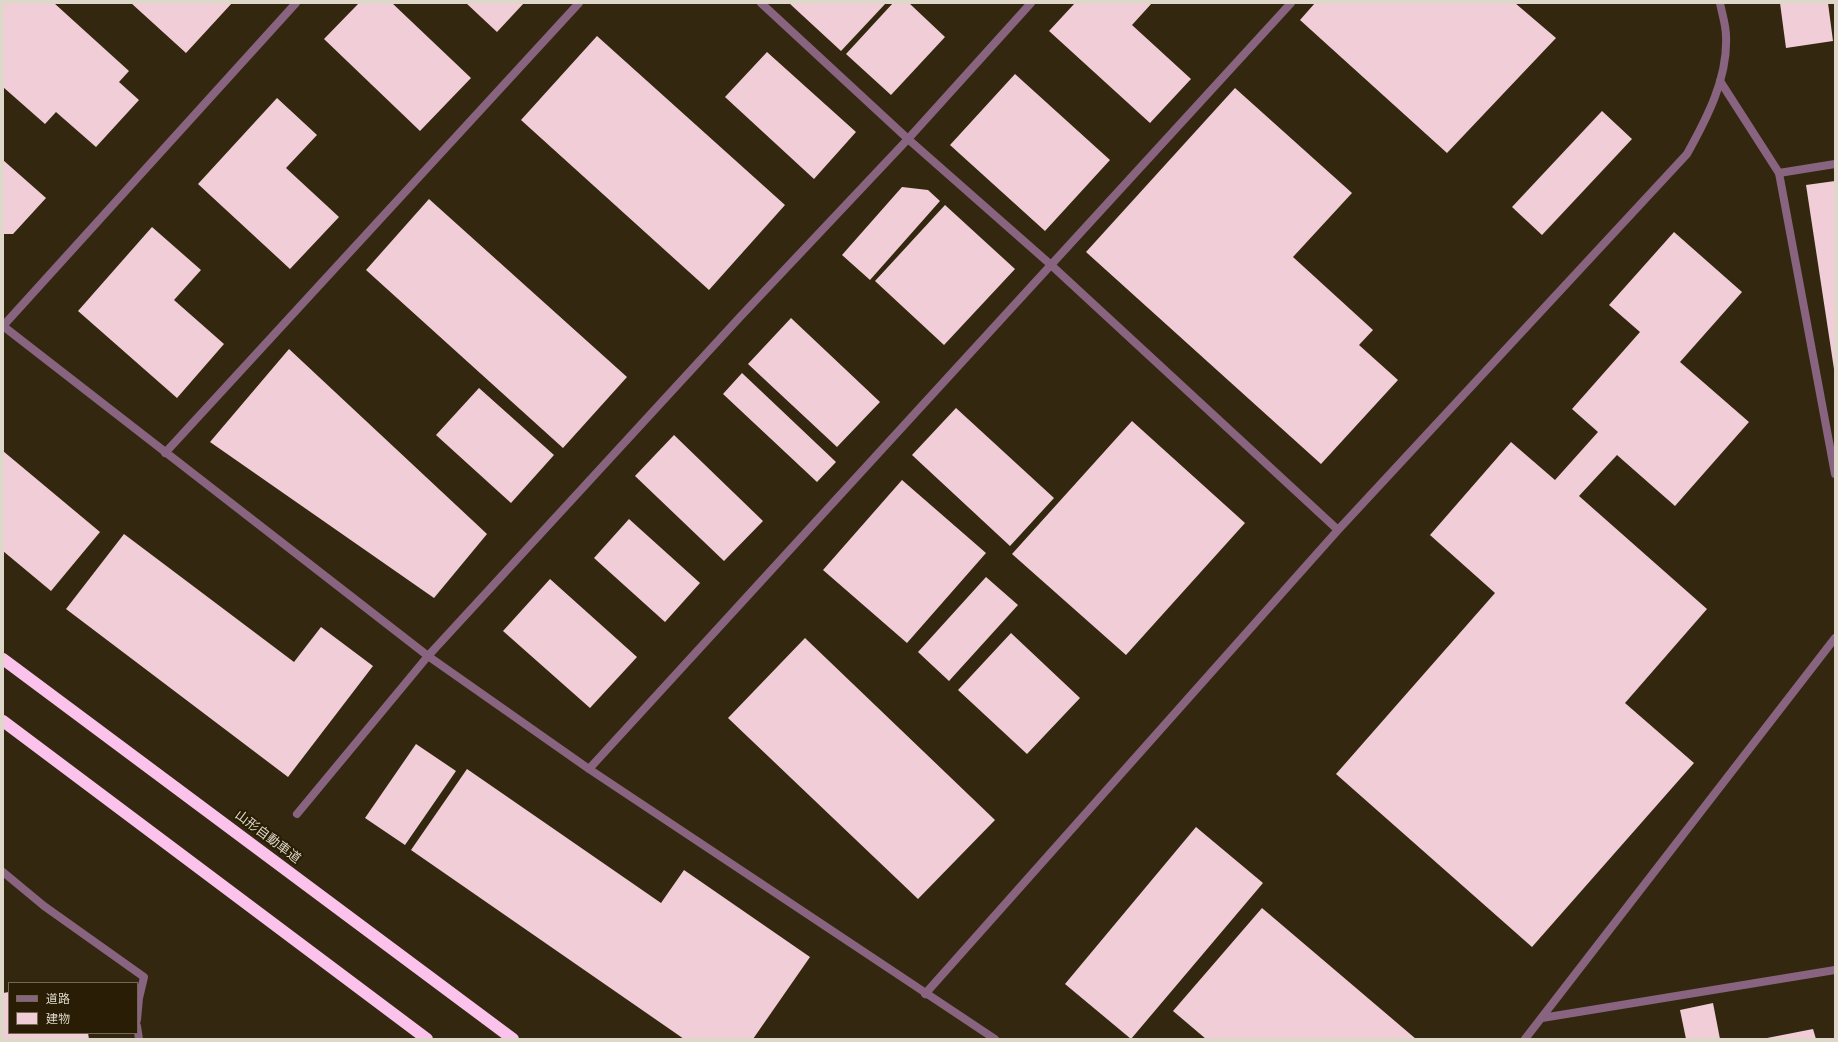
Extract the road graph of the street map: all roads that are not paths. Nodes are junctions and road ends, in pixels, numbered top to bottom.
1 (296, 3) edge
2 (579, 3) edge
3 (761, 3) edge
4 (1031, 3) edge
5 (1291, 3) edge
6 (1720, 3) edge
7 (1720, 81) junction
8 (908, 139) junction
9 (1835, 164) edge
10 (1779, 173) junction
11 (1050, 264) junction
12 (3, 326) edge
13 (165, 453) junction
14 (1835, 474) edge
15 (1338, 530) junction
16 (1835, 638) edge
17 (428, 656) junction
18 (3, 658) edge
19 (3, 721) edge
20 (589, 769) junction
21 (297, 814) dead end
22 (3, 872) edge
23 (1835, 970) edge
24 (925, 994) junction
25 (138, 1009) edge
26 (1542, 1018) junction
27 (428, 1039) edge
28 (513, 1039) edge
29 (995, 1039) edge
30 (1525, 1039) edge

1 - 12 street
2 - 13 street
3 - 8 street
4 - 8 street
5 - 11 street
6 - 7 street
7 - 10 street
7 - 15 street
8 - 11 street
8 - 17 street
9 - 10 street
10 - 14 street
11 - 15 street
11 - 20 street
12 - 13 street
13 - 17 street
15 - 24 street
16 - 26 street
17 - 20 street
17 - 21 street
18 - 28 highway, 山形自動車道
19 - 27 highway
20 - 24 street
22 - 25 street
23 - 26 street
24 - 29 street
26 - 30 street

